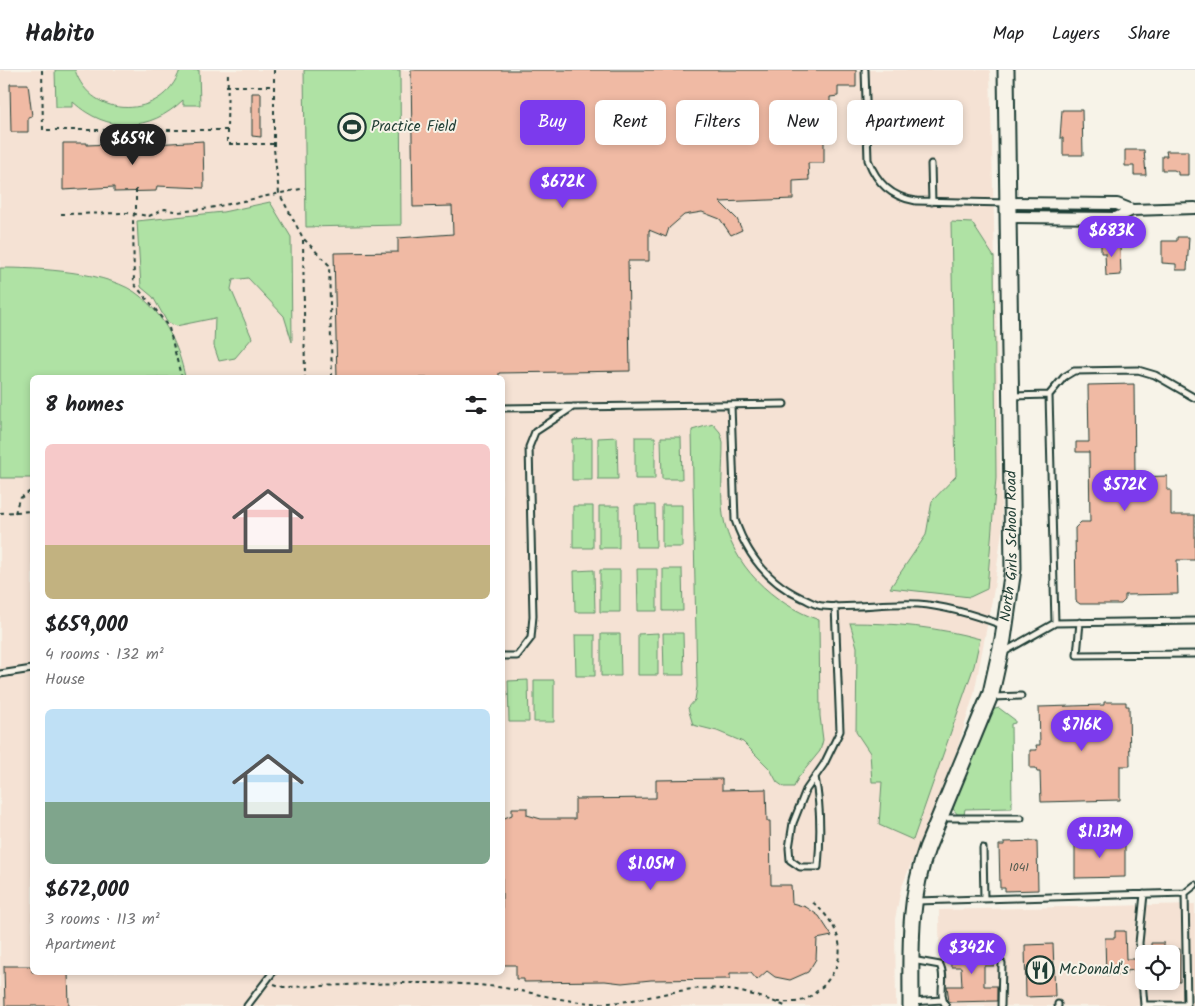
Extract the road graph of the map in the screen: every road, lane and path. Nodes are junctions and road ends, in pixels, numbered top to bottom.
1 (42, 70) edge
2 (228, 70) edge
3 (274, 70) edge
4 (865, 70) edge
5 (1006, 70) edge
6 (226, 86) junction
7 (274, 86) junction
8 (134, 125) dead end
9 (134, 130) junction
10 (227, 130) junction
11 (134, 144) dead end
12 (274, 144) junction
13 (932, 164) dead end
14 (306, 188) dead end
15 (136, 189) dead end
16 (279, 193) junction
17 (932, 202) junction
18 (1195, 208) edge
19 (1008, 210) junction
20 (61, 214) dead end
21 (134, 215) junction
22 (303, 238) junction
23 (181, 375) edge
24 (305, 375) edge
25 (332, 375) edge
26 (1049, 395) junction
27 (1010, 396) junction
28 (1195, 398) edge
29 (784, 404) dead end
30 (731, 405) junction
31 (573, 407) junction
32 (505, 408) edge
33 (30, 491) edge
34 (30, 511) edge
35 (0, 513) edge
36 (15, 513) junction
37 (835, 606) junction
38 (1195, 621) edge
39 (1080, 622) junction
40 (1056, 623) junction
41 (1005, 626) junction
42 (1195, 654) edge
43 (1000, 655) junction
44 (505, 656) edge
45 (30, 669) edge
46 (0, 674) edge
47 (1021, 696) dead end
48 (990, 697) junction
49 (815, 777) junction
50 (940, 818) junction
51 (1021, 818) dead end
52 (983, 848) dead end
53 (1195, 885) edge
54 (1144, 894) junction
55 (1186, 894) junction
56 (984, 899) junction
57 (810, 900) dead end
58 (914, 901) junction
59 (911, 960) junction
60 (1002, 963) dead end
61 (271, 975) edge
62 (267, 981) junction
63 (942, 1000) junction
64 (774, 1002) junction
65 (911, 1004) edge
66 (1187, 1005) edge
67 (247, 1006) edge
68 (785, 1006) edge
69 (946, 1006) edge
70 (1001, 1006) edge

1 - 9 path
2 - 6 path
3 - 7 path
4 - 17 lane
5 - 19 main road, North Girls School Road
6 - 7 path
6 - 10 path
7 - 12 path
8 - 9 path
9 - 10 path
9 - 11 path
10 - 12 path
12 - 16 path
13 - 17 lane
14 - 16 path
15 - 21 path
16 - 21 path
16 - 22 path
17 - 19 lane
18 - 19 street
19 - 27 main road, North Girls School Road
20 - 21 path
21 - 23 path
22 - 24 path
22 - 25 path
26 - 27 lane
26 - 28 lane
26 - 40 lane
27 - 41 main road, North Girls School Road
29 - 30 lane
30 - 31 lane
30 - 37 lane
31 - 32 lane
31 - 44 lane
33 - 36 path
34 - 36 path
35 - 36 path
37 - 41 lane
37 - 49 lane
38 - 39 lane
39 - 40 lane
39 - 42 lane
40 - 43 lane
41 - 43 main road, North Girls School Road
43 - 48 main road, North Girls School Road
45 - 46 lane
47 - 48 lane
48 - 50 main road, North Girls School Road
49 - 49 lane
50 - 51 lane
50 - 58 main road, North Girls School Road
52 - 56 lane
53 - 55 lane
54 - 55 lane
54 - 56 lane
54 - 66 lane
55 - 66 lane
56 - 58 lane
57 - 64 path
58 - 59 main road, North Girls School Road
59 - 63 lane
59 - 65 main road, North Girls School Road
60 - 70 lane
61 - 62 lane
62 - 64 path
62 - 67 lane
63 - 65 lane
63 - 69 lane
64 - 68 path

